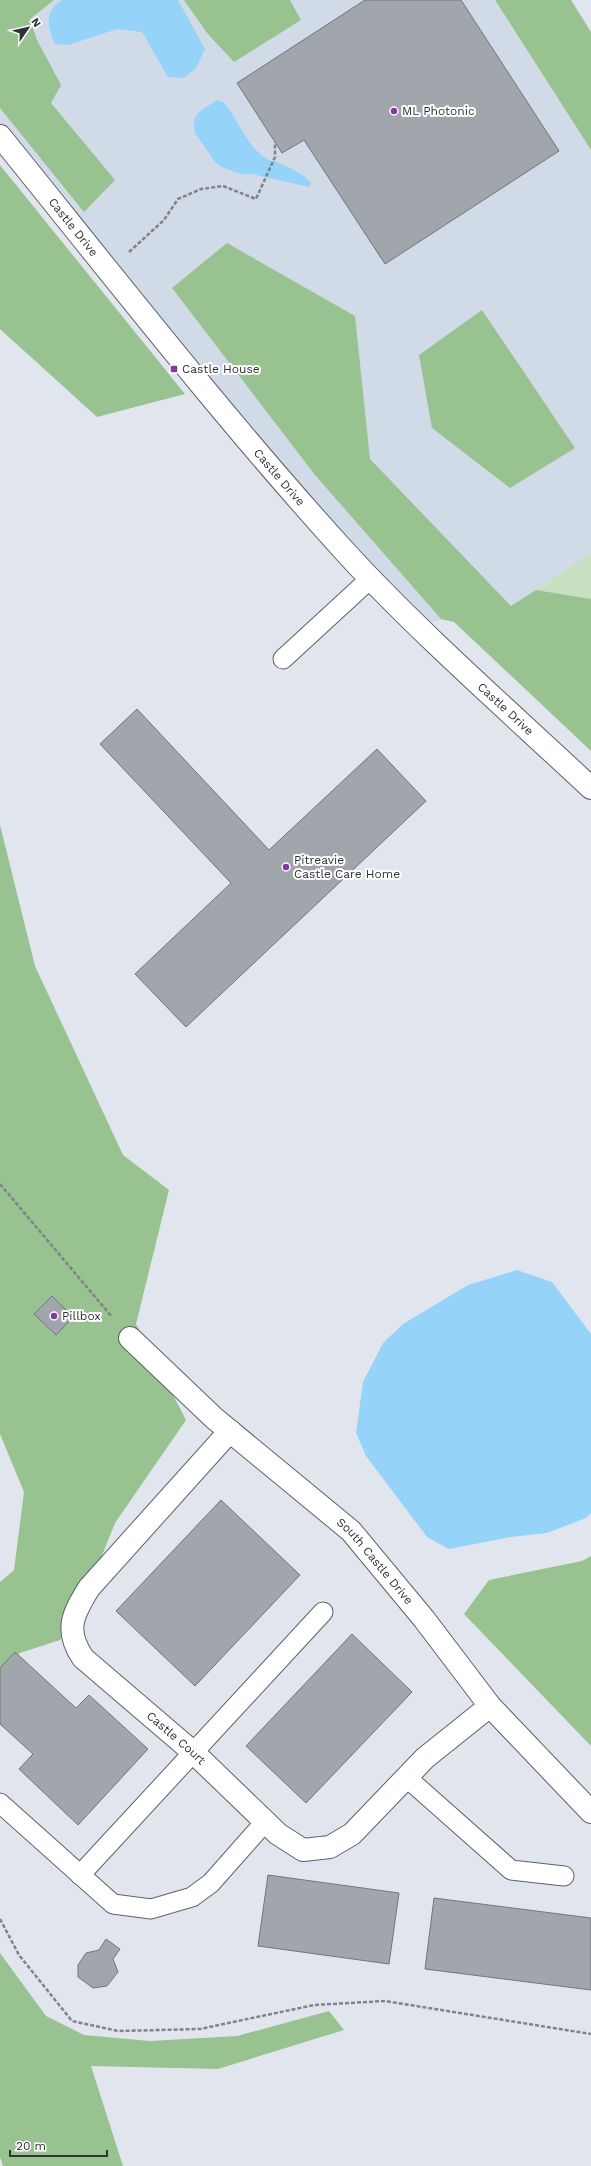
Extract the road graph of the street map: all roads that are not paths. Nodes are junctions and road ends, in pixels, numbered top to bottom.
1 (0, 136) edge
2 (371, 578) junction
3 (283, 659) dead end
4 (591, 788) edge
5 (130, 1338) road end
6 (230, 1431) junction
7 (323, 1612) dead end
8 (490, 1706) junction
9 (194, 1753) junction
10 (406, 1777) junction
11 (0, 1803) edge
12 (591, 1812) edge
13 (265, 1822) junction
14 (80, 1876) junction
15 (564, 1876) dead end

1 - 2 street, Castle Drive
2 - 3 lane
2 - 4 street, Castle Drive
5 - 6 street, South Castle Drive
6 - 8 street, South Castle Drive
6 - 9 street, Castle Court
7 - 9 lane
8 - 10 street, Castle Court
8 - 12 street, South Castle Drive
9 - 13 street, Castle Court
9 - 14 lane
10 - 13 street, Castle Court
10 - 15 lane
11 - 14 lane
13 - 14 lane

